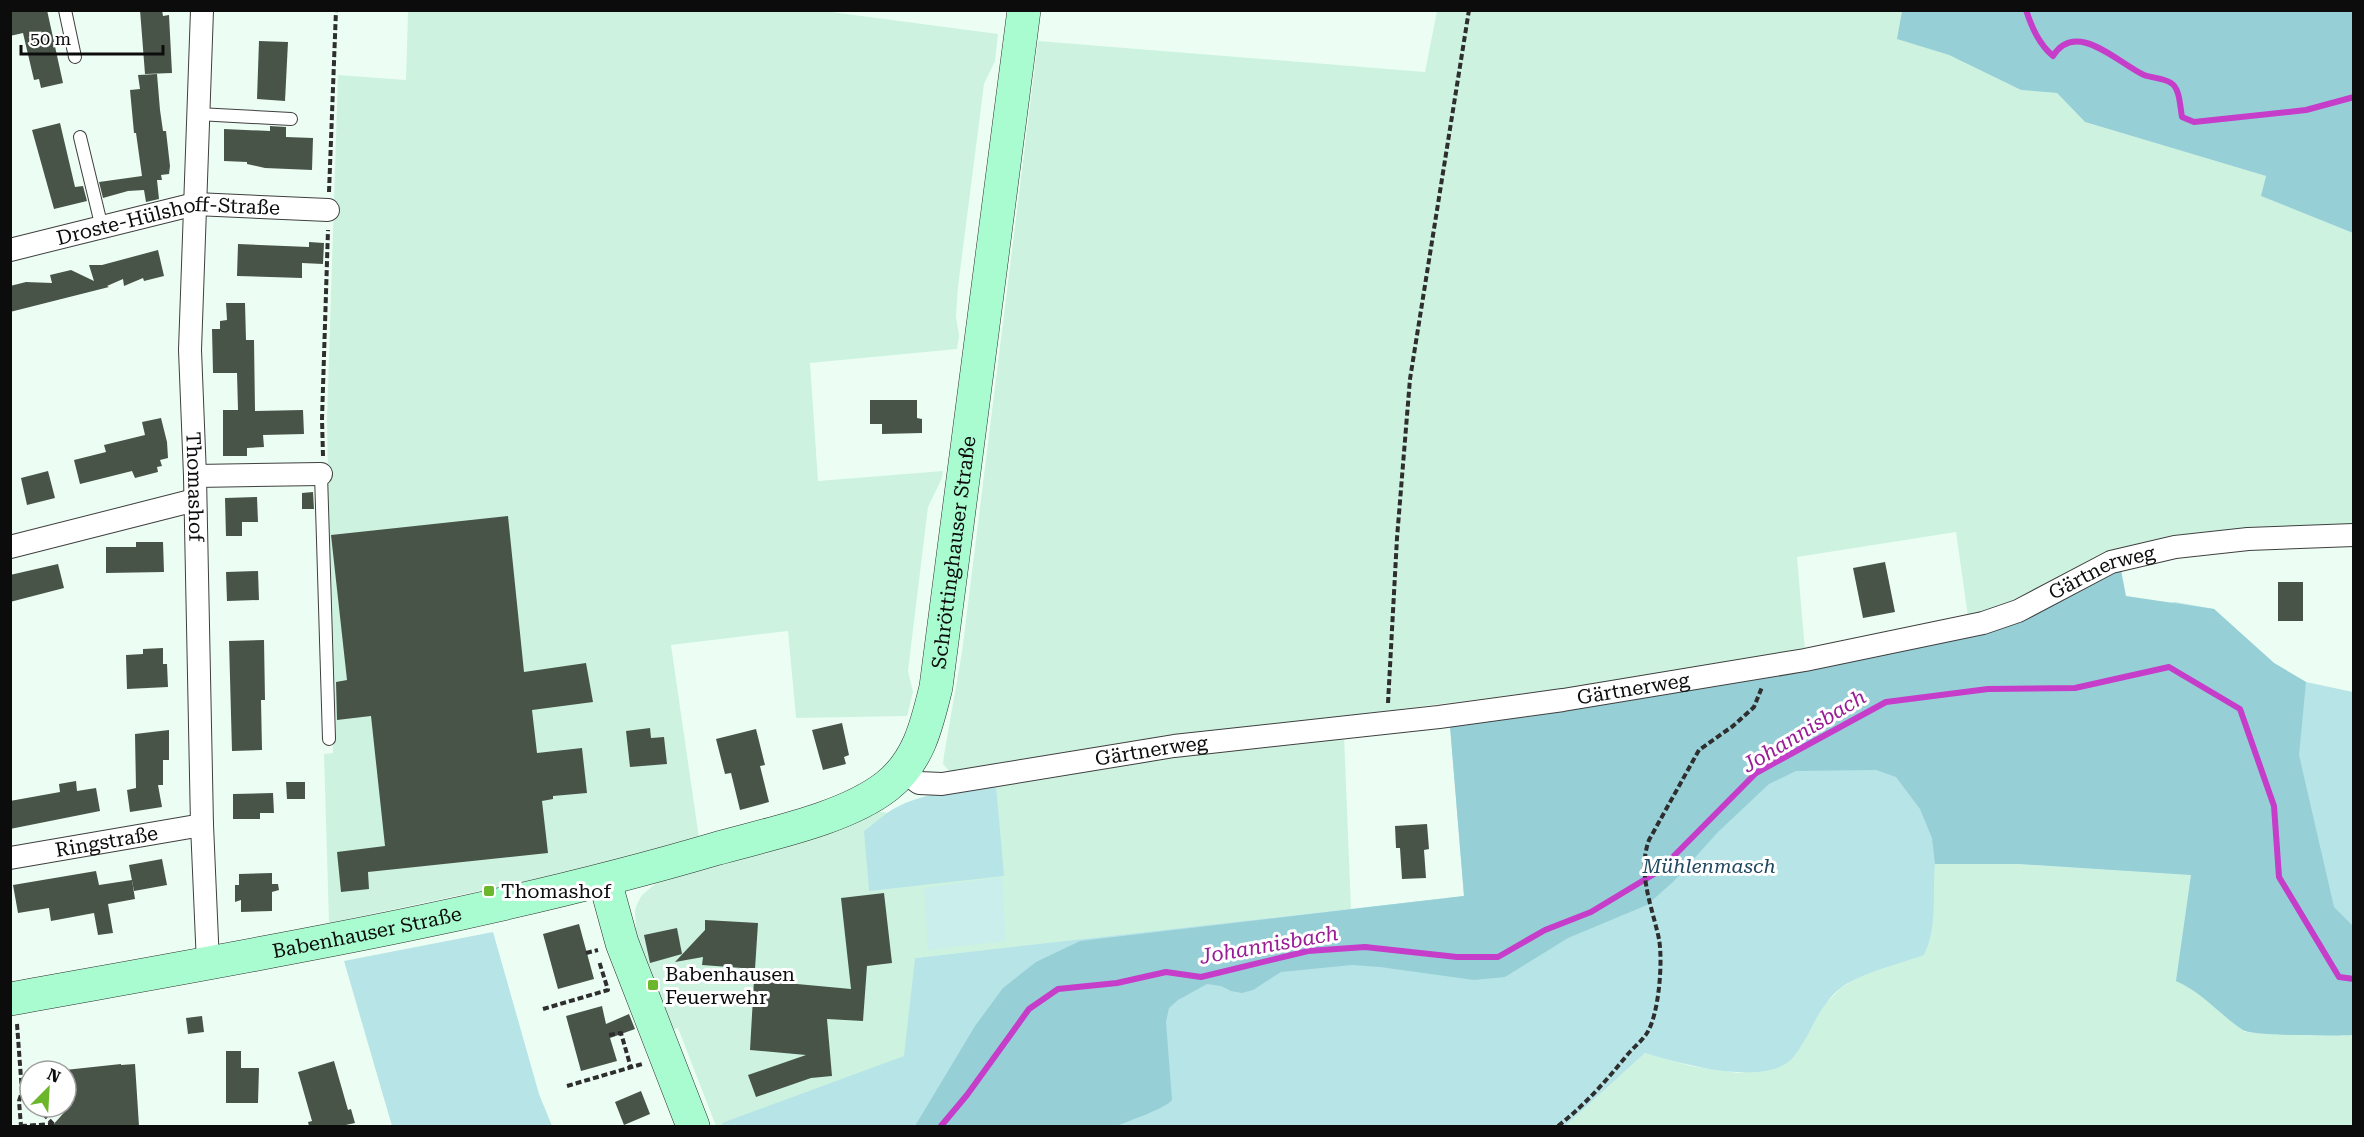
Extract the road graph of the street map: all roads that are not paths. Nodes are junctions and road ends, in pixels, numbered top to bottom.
1 (65, 10) edge
2 (202, 10) edge
3 (1024, 10) edge
4 (75, 57) dead end
5 (198, 114) junction
6 (291, 119) dead end
7 (80, 137) dead end
8 (195, 204) junction
9 (328, 210) road end
10 (102, 228) junction
11 (10, 250) edge
12 (321, 474) joint
13 (195, 476) junction
14 (195, 500) junction
15 (2354, 535) edge
16 (10, 547) edge
17 (329, 740) dead end
18 (903, 771) junction
19 (202, 825) junction
20 (10, 858) edge
21 (605, 880) junction
22 (208, 964) junction
23 (13, 1008) edge
24 (693, 1126) edge

1 - 4 lane
2 - 5 street, Thomashof
3 - 18 main road, Schröttinghauser Straße
5 - 6 lane
5 - 8 street, Thomashof
7 - 10 lane
8 - 9 street, Droste-Hülshoff-Straße
8 - 10 street, Droste-Hülshoff-Straße
8 - 13 street, Thomashof
10 - 11 street, Droste-Hülshoff-Straße
12 - 13 street
12 - 17 lane
13 - 14 street, Thomashof
14 - 16 street
14 - 19 street, Thomashof
15 - 18 street, Gärtnerweg
18 - 21 main road, Schröttinghauser Straße
19 - 20 street, Ringstraße
19 - 22 street, Thomashof
21 - 22 main road, Babenhauser Straße
21 - 24 main road
22 - 23 main road, Babenhauser Straße

